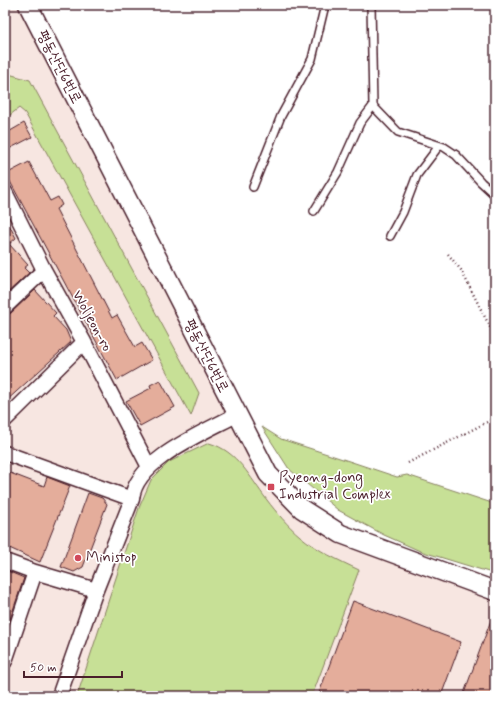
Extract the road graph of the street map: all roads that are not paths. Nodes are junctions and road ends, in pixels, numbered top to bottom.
1 (28, 5) edge
2 (324, 5) edge
3 (371, 5) edge
4 (373, 106) junction
5 (439, 146) junction
6 (253, 187) dead end
7 (5, 192) edge
8 (495, 195) edge
9 (314, 211) dead end
10 (390, 236) dead end
11 (44, 270) junction
12 (5, 307) edge
13 (84, 342) junction
14 (236, 415) junction
15 (5, 420) edge
16 (5, 454) edge
17 (149, 467) junction
18 (132, 498) junction
19 (5, 561) edge
20 (35, 572) junction
21 (96, 590) junction
22 (495, 591) edge
23 (5, 661) edge
24 (59, 696) edge

1 - 14 street, 평동산단6번로
2 - 6 lane
3 - 4 lane
4 - 5 lane
4 - 9 lane
5 - 8 lane
5 - 10 lane
7 - 11 street, Woljeon-ro
11 - 12 street
11 - 13 street, Woljeon-ro
13 - 15 street
13 - 17 street, Woljeon-ro
14 - 17 street
14 - 22 street, 평동산단6번로
16 - 18 street
17 - 18 street
18 - 21 street
19 - 20 street
20 - 21 street
20 - 23 street
21 - 24 street

